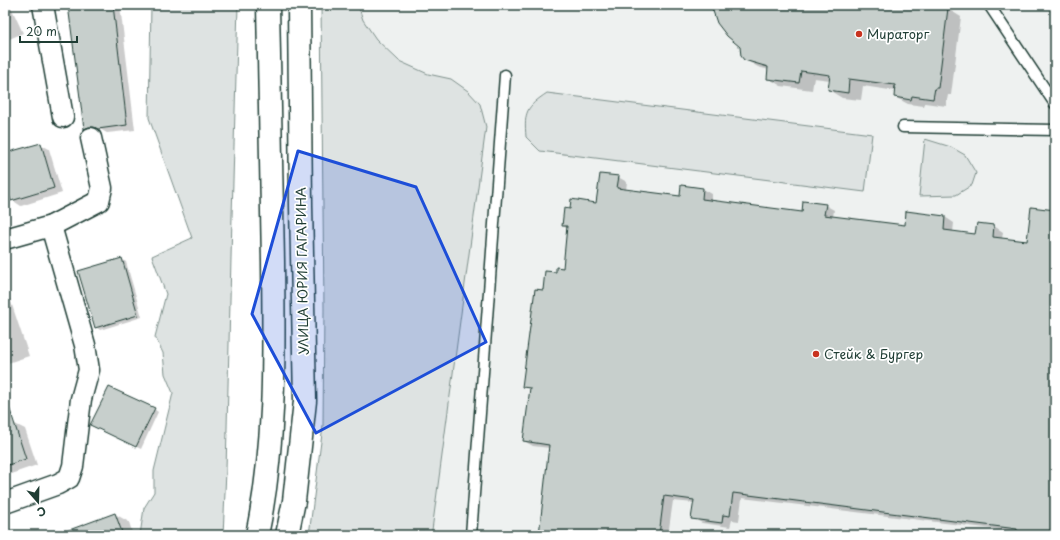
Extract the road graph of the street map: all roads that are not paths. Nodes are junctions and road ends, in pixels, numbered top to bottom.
1 (43, 5) edge
2 (268, 5) edge
3 (299, 5) edge
4 (989, 5) edge
5 (505, 75) dead end
6 (1055, 104) edge
7 (63, 117) dead end
8 (903, 127) dead end
9 (1055, 130) edge
10 (91, 138) dead end
11 (51, 226) junction
12 (5, 239) edge
13 (5, 503) edge
14 (257, 535) edge
15 (287, 535) edge
16 (470, 535) edge

1 - 7 street
2 - 14 main road
3 - 15 main road, УЛИЦА ЮРИЯ ГАГАРИНА
4 - 6 lane
5 - 16 lane
8 - 9 lane
10 - 11 street
11 - 12 street
11 - 13 street

